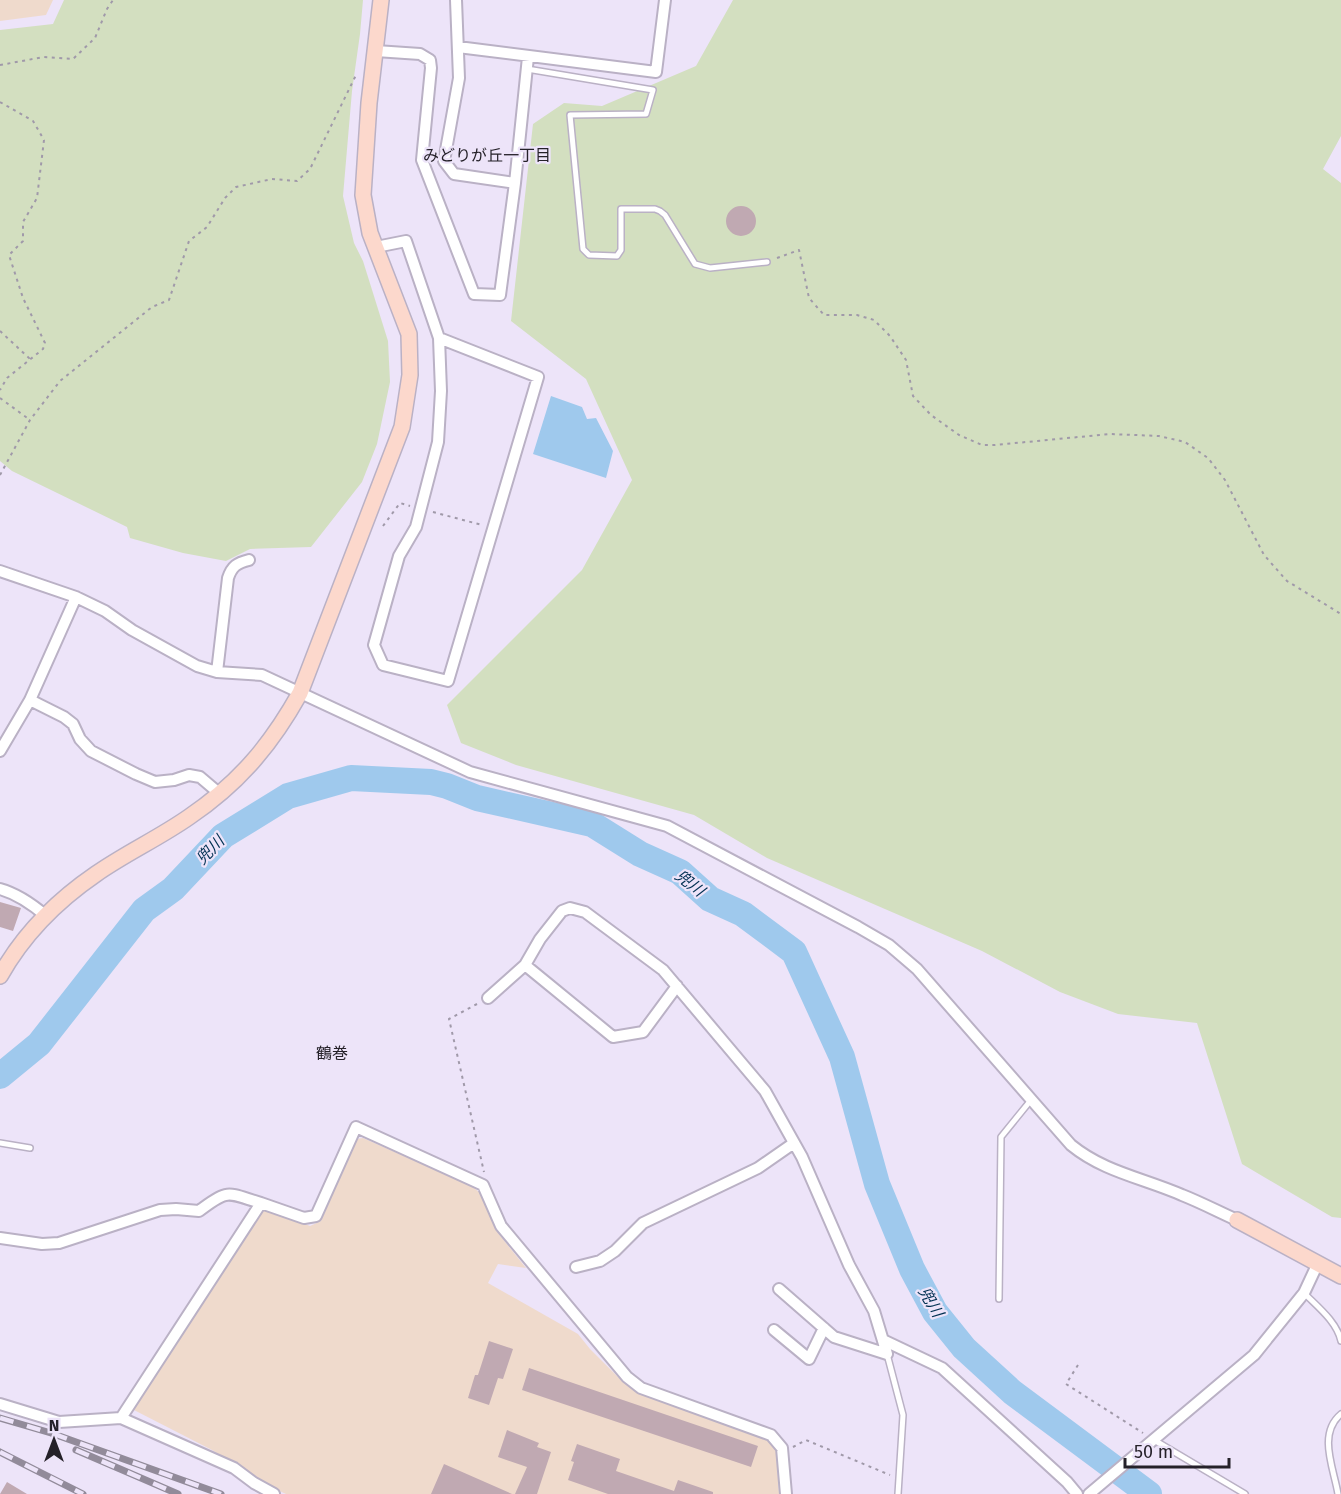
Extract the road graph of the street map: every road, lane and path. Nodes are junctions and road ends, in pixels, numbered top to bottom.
1 (113, 0) edge
2 (381, 0) edge
3 (456, 0) edge
4 (665, 0) edge
5 (458, 47) junction
6 (376, 51) junction
7 (527, 63) junction
8 (0, 65) edge
9 (357, 73) dead end
10 (0, 102) edge
11 (515, 183) junction
12 (376, 247) junction
13 (766, 262) joint
14 (0, 332) edge
15 (439, 338) junction
16 (30, 359) junction
17 (0, 390) edge
18 (0, 398) edge
19 (30, 420) junction
20 (0, 475) edge
21 (421, 509) junction
22 (383, 526) dead end
23 (494, 529) junction
24 (249, 560) dead end
25 (0, 572) edge
26 (76, 597) junction
27 (1341, 614) edge
28 (218, 672) junction
29 (300, 693) junction
30 (30, 700) junction
31 (0, 751) edge
32 (220, 794) junction
33 (0, 889) edge
34 (46, 915) junction
35 (525, 965) junction
36 (0, 976) edge
37 (677, 986) junction
38 (488, 998) joint
39 (1031, 1100) junction
40 (0, 1143) edge
41 (795, 1143) junction
42 (30, 1148) dead end
43 (483, 1185) junction
44 (261, 1203) junction
45 (1237, 1221) joint
46 (0, 1238) edge
47 (1318, 1263) junction
48 (576, 1267) dead end
49 (1341, 1276) edge
50 (780, 1289) dead end
51 (1304, 1293) junction
52 (999, 1299) dead end
53 (824, 1328) junction
54 (774, 1329) dead end
55 (883, 1340) junction
56 (1341, 1341) edge
57 (887, 1354) junction
58 (1078, 1365) dead end
59 (0, 1404) edge
60 (1341, 1414) edge
61 (121, 1418) junction
62 (1153, 1441) junction
63 (782, 1448) junction
64 (898, 1479) junction
65 (274, 1494) edge
66 (786, 1494) edge
67 (898, 1494) edge
68 (1077, 1494) edge
69 (1089, 1494) edge
70 (1245, 1494) edge
71 (1338, 1494) edge

1 - 8 path
2 - 6 street
3 - 5 street
4 - 7 street
5 - 7 street
5 - 11 street
6 - 11 street
6 - 12 street
7 - 11 street
7 - 13 lane
9 - 19 path
10 - 16 path
12 - 15 street
12 - 29 street
13 - 27 path
14 - 16 path
15 - 21 street
15 - 23 street
16 - 17 path
18 - 19 path
19 - 20 path
21 - 22 path
21 - 23 path
21 - 23 street
24 - 28 street
25 - 26 street
26 - 28 street
26 - 30 street
28 - 29 street
29 - 32 street
29 - 39 street
30 - 31 street
30 - 32 street
32 - 34 street
33 - 34 street
34 - 36 street
35 - 37 street
35 - 37 street
35 - 38 street
37 - 41 street
38 - 43 path
39 - 45 street
39 - 52 lane
40 - 42 lane
41 - 48 street
41 - 55 street
43 - 44 street
43 - 63 street
44 - 46 street
44 - 61 street
45 - 47 street
47 - 49 street
47 - 51 street
50 - 53 street
51 - 56 lane
51 - 62 street
53 - 54 street
53 - 57 street
55 - 57 street
55 - 68 street
57 - 64 lane
58 - 62 path
59 - 61 street
60 - 71 lane
61 - 65 street
62 - 69 street
62 - 70 lane
63 - 64 path
63 - 66 street
64 - 67 lane

